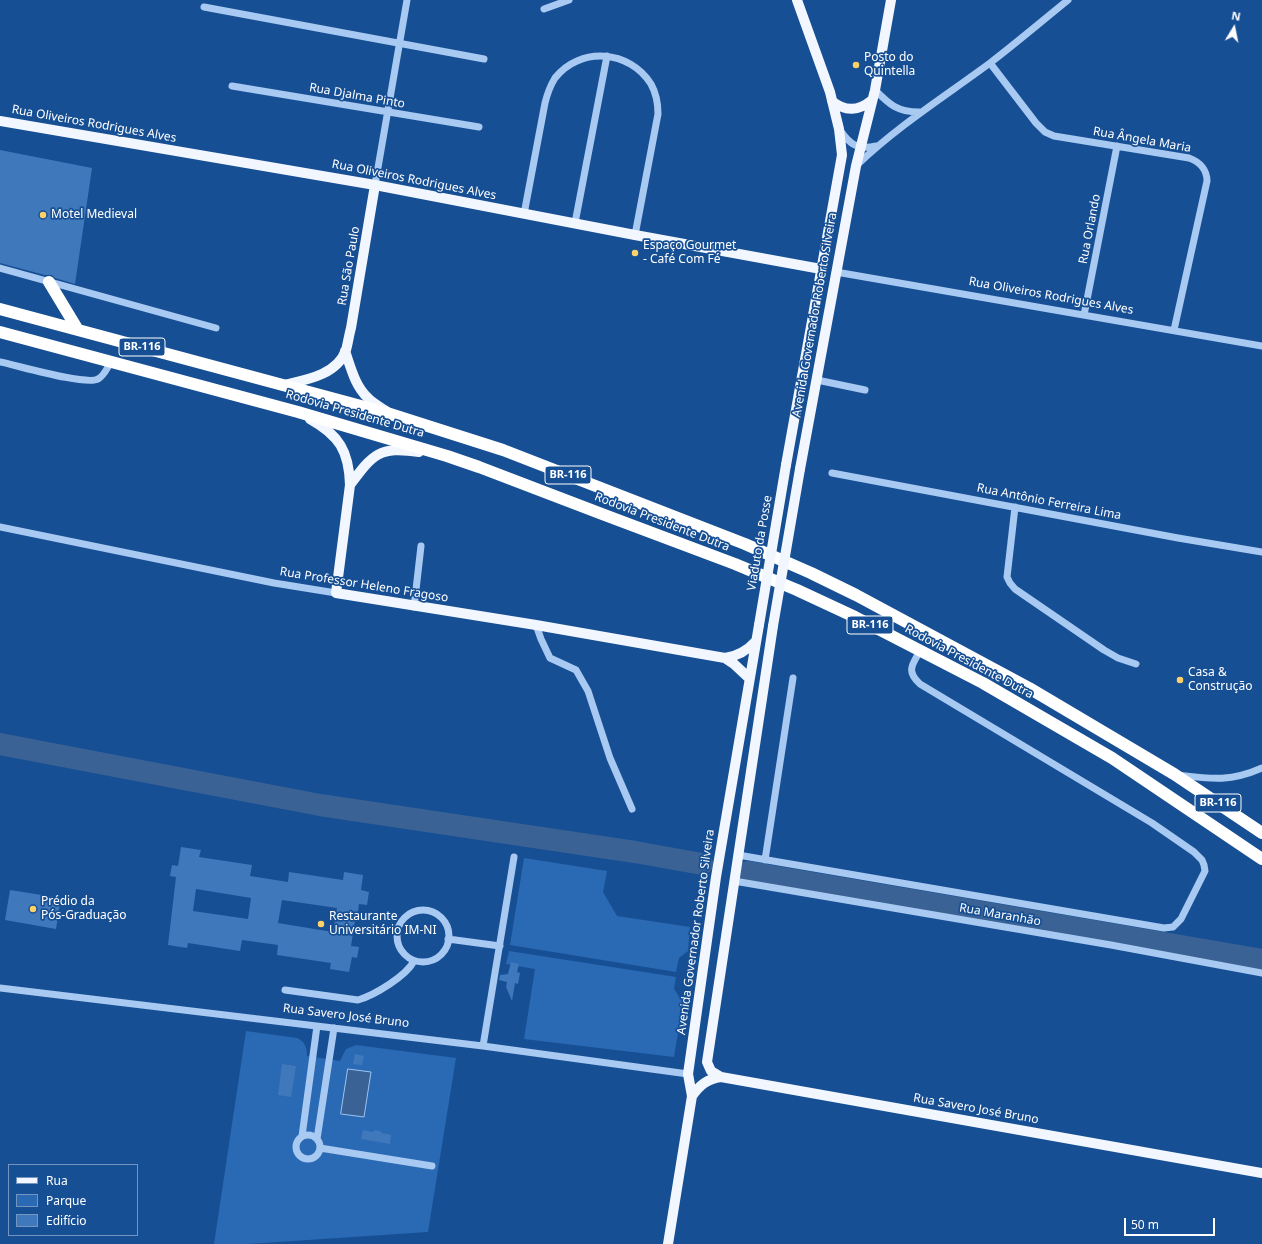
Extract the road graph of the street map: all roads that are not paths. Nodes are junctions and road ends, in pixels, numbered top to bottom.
1 (407, 0) edge
2 (569, 0) edge
3 (797, 0) edge
4 (891, 0) edge
5 (1068, 0) edge
6 (204, 6) dead end
7 (544, 9) dead end
8 (400, 43) junction
9 (607, 56) junction
10 (484, 59) dead end
11 (990, 63) junction
12 (232, 86) dead end
13 (874, 90) junction
14 (832, 100) junction
15 (872, 100) junction
16 (388, 112) junction
17 (919, 112) junction
18 (0, 121) edge
19 (479, 127) dead end
20 (839, 129) junction
21 (876, 146) junction
22 (1117, 146) junction
23 (860, 147) junction
24 (856, 166) junction
25 (375, 185) junction
26 (524, 214) junction
27 (575, 223) junction
28 (635, 235) junction
29 (0, 268) edge
30 (822, 270) junction
31 (836, 272) junction
32 (49, 282) junction
33 (0, 309) edge
34 (1084, 315) junction
35 (216, 328) dead end
36 (78, 330) junction
37 (1174, 330) junction
38 (0, 332) edge
39 (1262, 346) edge
40 (345, 351) junction
41 (0, 362) edge
42 (111, 362) junction
43 (816, 380) junction
44 (284, 385) junction
45 (865, 390) dead end
46 (298, 412) junction
47 (387, 413) junction
48 (447, 456) junction
49 (786, 465) joint
50 (832, 473) dead end
51 (350, 485) junction
52 (1015, 507) junction
53 (0, 527) edge
54 (421, 546) dead end
55 (1262, 552) edge
56 (336, 594) junction
57 (414, 607) junction
58 (536, 625) junction
59 (759, 625) joint
60 (756, 641) junction
61 (920, 651) junction
62 (725, 658) junction
63 (1136, 664) dead end
64 (749, 678) junction
65 (793, 678) dead end
66 (1262, 768) edge
67 (1174, 774) junction
68 (632, 809) dead end
69 (1262, 833) edge
70 (738, 855) junction
71 (514, 857) dead end
72 (1262, 858) edge
73 (765, 860) junction
74 (734, 881) junction
75 (448, 939) junction
76 (500, 946) junction
77 (414, 961) junction
78 (1262, 973) edge
79 (0, 988) edge
80 (285, 990) dead end
81 (317, 1026) junction
82 (334, 1028) junction
83 (483, 1046) junction
84 (688, 1074) junction
85 (721, 1077) junction
86 (692, 1096) junction
87 (302, 1136) junction
88 (317, 1139) junction
89 (320, 1148) junction
90 (432, 1166) dead end
91 (1262, 1173) edge
92 (668, 1244) edge

1 - 8 street
2 - 7 street
3 - 14 main road, Avenida Governador Roberto Silveira
4 - 13 main road, Avenida Governador Roberto Silveira
5 - 11 street
6 - 8 street
8 - 10 street
8 - 16 street
9 - 26 street
9 - 27 street
9 - 28 street
11 - 17 street
11 - 22 street, Rua Ângela Maria
12 - 16 street, Rua Djalma Pinto
13 - 15 main road, Avenida Governador Roberto Silveira
13 - 17 street
14 - 15 main road
14 - 20 main road, Avenida Governador Roberto Silveira
15 - 23 main road, Avenida Governador Roberto Silveira
16 - 19 street, Rua Djalma Pinto
16 - 25 street
17 - 21 street
18 - 25 main road, Rua Oliveiros Rodrigues Alves
20 - 23 street
20 - 30 main road, Avenida Governador Roberto Silveira
21 - 23 street
21 - 24 street
22 - 34 street, Rua Orlando
22 - 37 street, Rua Ângela Maria
23 - 24 main road, Avenida Governador Roberto Silveira
24 - 31 main road, Avenida Governador Roberto Silveira
25 - 26 main road, Rua Oliveiros Rodrigues Alves
25 - 40 main road, Rua São Paulo
26 - 27 main road, Rua Oliveiros Rodrigues Alves
27 - 28 main road, Rua Oliveiros Rodrigues Alves
28 - 30 main road, Rua Oliveiros Rodrigues Alves
29 - 32 street
30 - 49 main road, Avenida Governador Roberto Silveira
31 - 34 street, Rua Oliveiros Rodrigues Alves
31 - 43 main road, Avenida Governador Roberto Silveira
32 - 35 street
32 - 36 highway
33 - 36 highway, Rodovia Presidente Dutra / BR-116
34 - 37 street, Rua Oliveiros Rodrigues Alves
36 - 44 highway, Rodovia Presidente Dutra / BR-116
37 - 39 street, Rua Oliveiros Rodrigues Alves
38 - 42 highway, Rodovia Presidente Dutra / BR-116
40 - 44 main road, Rua São Paulo
40 - 47 main road
41 - 42 street
42 - 46 highway, Rodovia Presidente Dutra / BR-116
43 - 45 street
43 - 70 main road, Avenida Governador Roberto Silveira, bridge
44 - 47 highway, Rodovia Presidente Dutra / BR-116
46 - 48 highway, Rodovia Presidente Dutra / BR-116
46 - 51 main road
47 - 67 highway, Rodovia Presidente Dutra / BR-116
48 - 51 main road
48 - 61 highway, Rodovia Presidente Dutra / BR-116
49 - 59 main road, Viaduto da Posse, bridge
50 - 52 street, Rua Antônio Ferreira Lima
51 - 56 main road
52 - 55 street, Rua Antônio Ferreira Lima
52 - 63 street
53 - 56 street, Rua Professor Heleno Fragoso
54 - 57 street
56 - 57 main road, Rua Professor Heleno Fragoso
57 - 58 main road, Rua Professor Heleno Fragoso
58 - 62 main road, Rua Professor Heleno Fragoso
58 - 68 street
59 - 60 main road, Avenida Governador Roberto Silveira
60 - 62 main road, Rua Professor Heleno Fragoso
60 - 64 main road, Avenida Governador Roberto Silveira
61 - 72 highway, Rodovia Presidente Dutra / BR-116
61 - 73 street, Rua Maranhão
62 - 64 main road, Rua Professor Heleno Fragoso
64 - 84 main road, Avenida Governador Roberto Silveira
65 - 73 street
66 - 67 street
67 - 69 highway, Rodovia Presidente Dutra / BR-116
70 - 73 street, Rua Maranhão
70 - 74 main road
71 - 76 street
74 - 78 street, Rua Maranhão
74 - 85 main road
75 - 76 street
75 - 77 street
75 - 77 street
76 - 83 street
77 - 80 street
79 - 81 street, Rua Savero José Bruno
81 - 82 street, Rua Savero José Bruno
81 - 87 street
82 - 83 street, Rua Savero José Bruno
82 - 88 street
83 - 84 street, Rua Savero José Bruno
84 - 86 main road, Avenida Governador Roberto Silveira
85 - 86 main road
85 - 91 main road, Rua Savero José Bruno
86 - 92 main road, Avenida Governador Roberto Silveira
87 - 88 street
87 - 89 street
88 - 89 street
89 - 90 street

